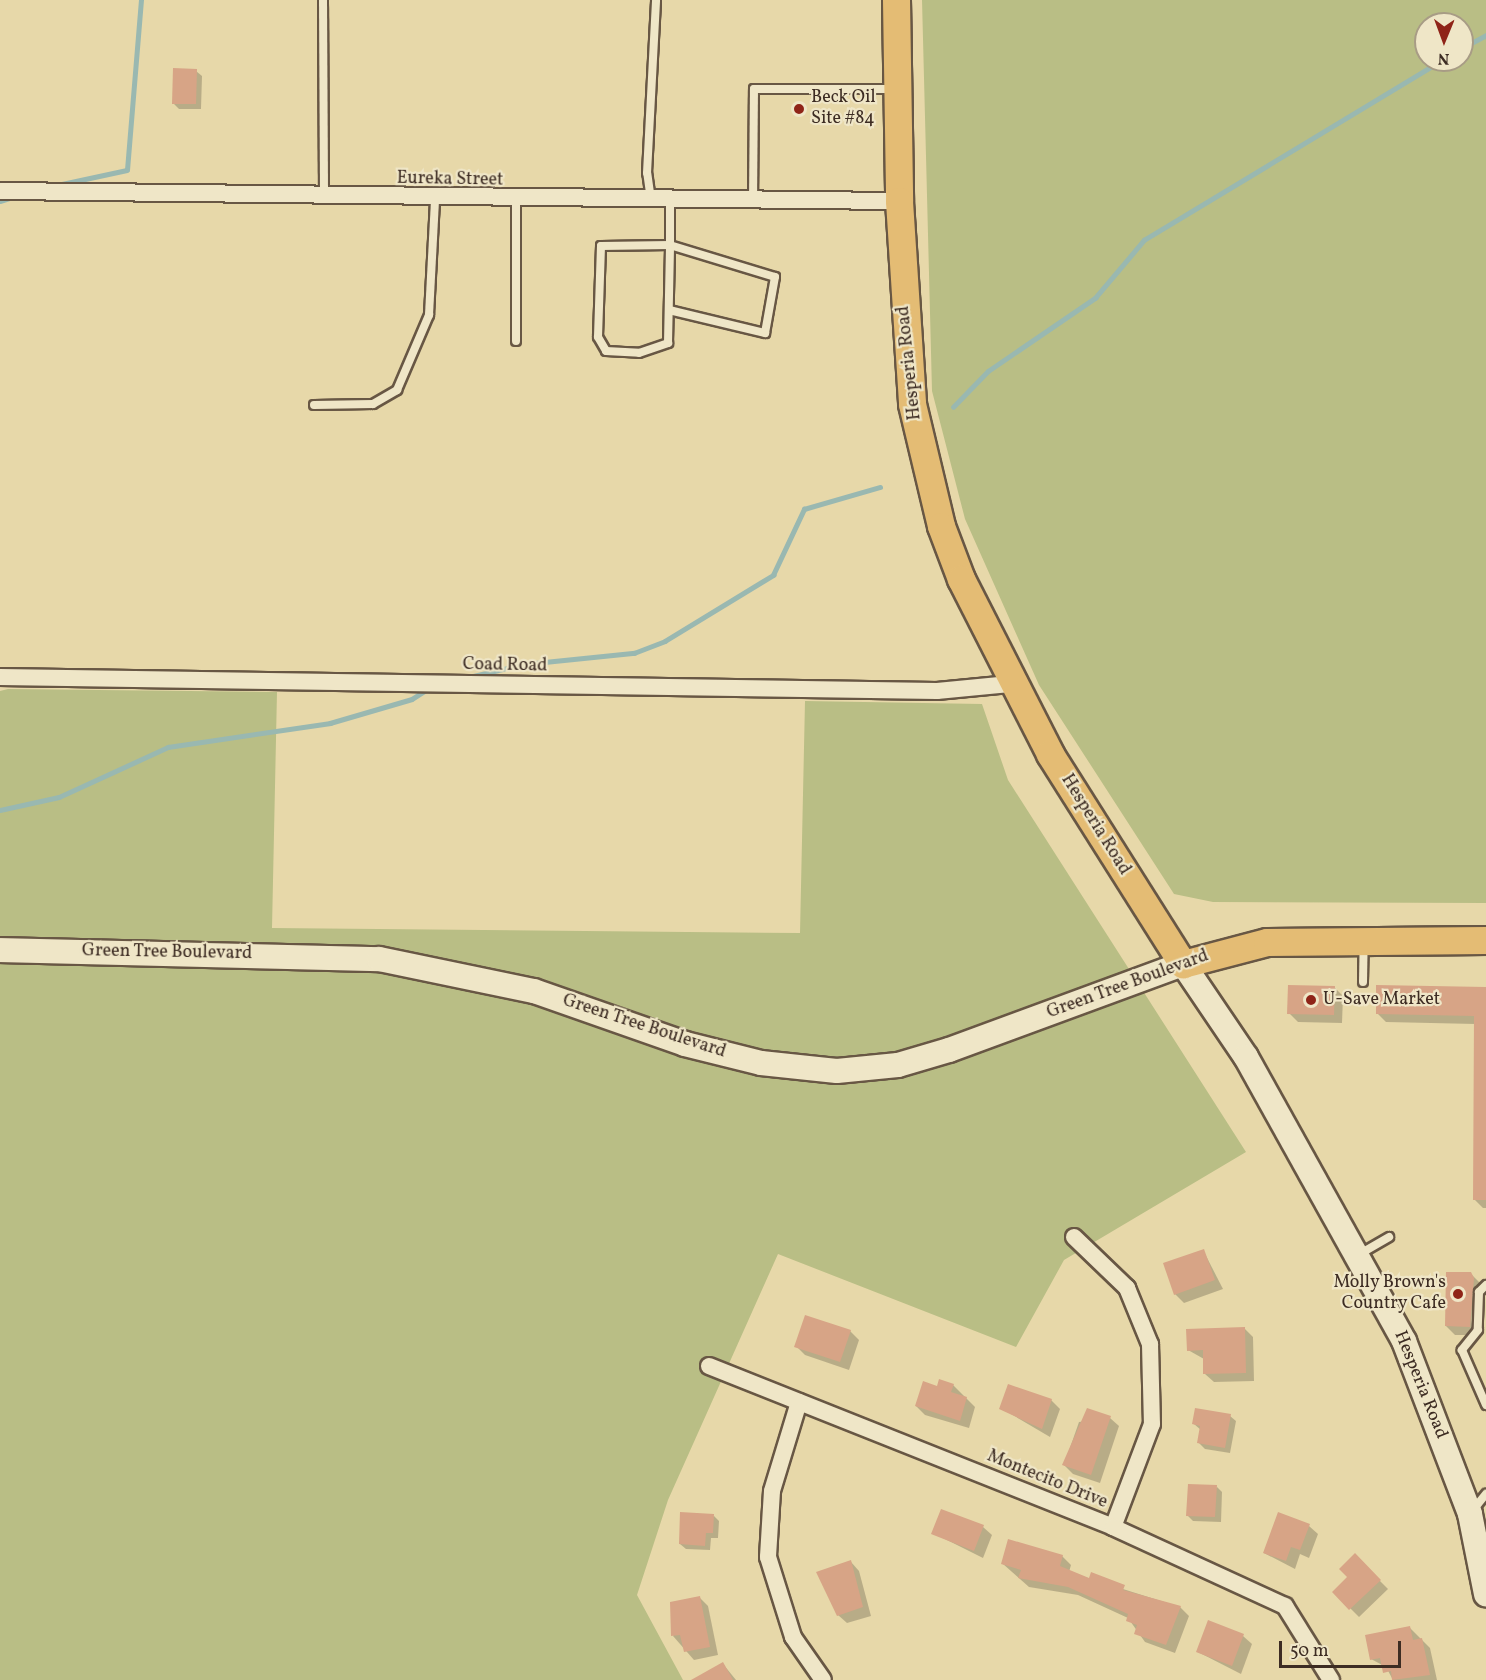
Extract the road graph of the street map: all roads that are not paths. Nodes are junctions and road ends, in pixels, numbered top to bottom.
1 (322, 0) edge
2 (656, 0) edge
3 (896, 0) edge
4 (897, 89) junction
5 (0, 191) edge
6 (324, 197) junction
7 (435, 200) junction
8 (516, 200) junction
9 (651, 200) junction
10 (670, 201) junction
11 (753, 201) junction
12 (899, 201) junction
13 (670, 245) junction
14 (669, 310) junction
15 (516, 341) dead end
16 (314, 405) dead end
17 (0, 678) edge
18 (1010, 684) junction
19 (1364, 938) junction
20 (1486, 940) edge
21 (0, 950) edge
22 (1183, 964) junction
23 (1363, 982) dead end
24 (1074, 1237) dead end
25 (1389, 1237) dead end
26 (1357, 1255) junction
27 (1486, 1286) edge
28 (709, 1366) dead end
29 (799, 1402) junction
30 (1486, 1405) edge
31 (1486, 1494) edge
32 (1470, 1514) junction
33 (1113, 1527) junction
34 (1486, 1594) edge
35 (823, 1680) edge
36 (1331, 1680) edge

1 - 6 lane
2 - 9 lane
3 - 4 main road, Hesperia Road
4 - 11 lane
4 - 12 main road, Hesperia Road
5 - 6 street, Eureka Street
6 - 7 street, Eureka Street
7 - 8 street, Eureka Street
7 - 16 lane
8 - 9 street, Eureka Street
8 - 15 lane
9 - 10 street, Eureka Street
10 - 11 street, Eureka Street
10 - 13 lane
11 - 12 street, Eureka Street
12 - 18 main road, Hesperia Road
13 - 14 lane
13 - 14 lane
13 - 14 lane
17 - 18 street, Coad Road
18 - 22 main road, Hesperia Road
19 - 20 main road, Green Tree Boulevard
19 - 22 main road, Green Tree Boulevard
19 - 23 lane
21 - 22 main road, Green Tree Boulevard
22 - 26 main road, Hesperia Road
24 - 33 street
25 - 26 lane
26 - 32 main road, Hesperia Road
27 - 30 lane
28 - 29 street, Montecito Drive
29 - 33 street, Montecito Drive
29 - 35 street
31 - 32 lane
32 - 34 main road, Hesperia Road
33 - 36 street, Montecito Drive

